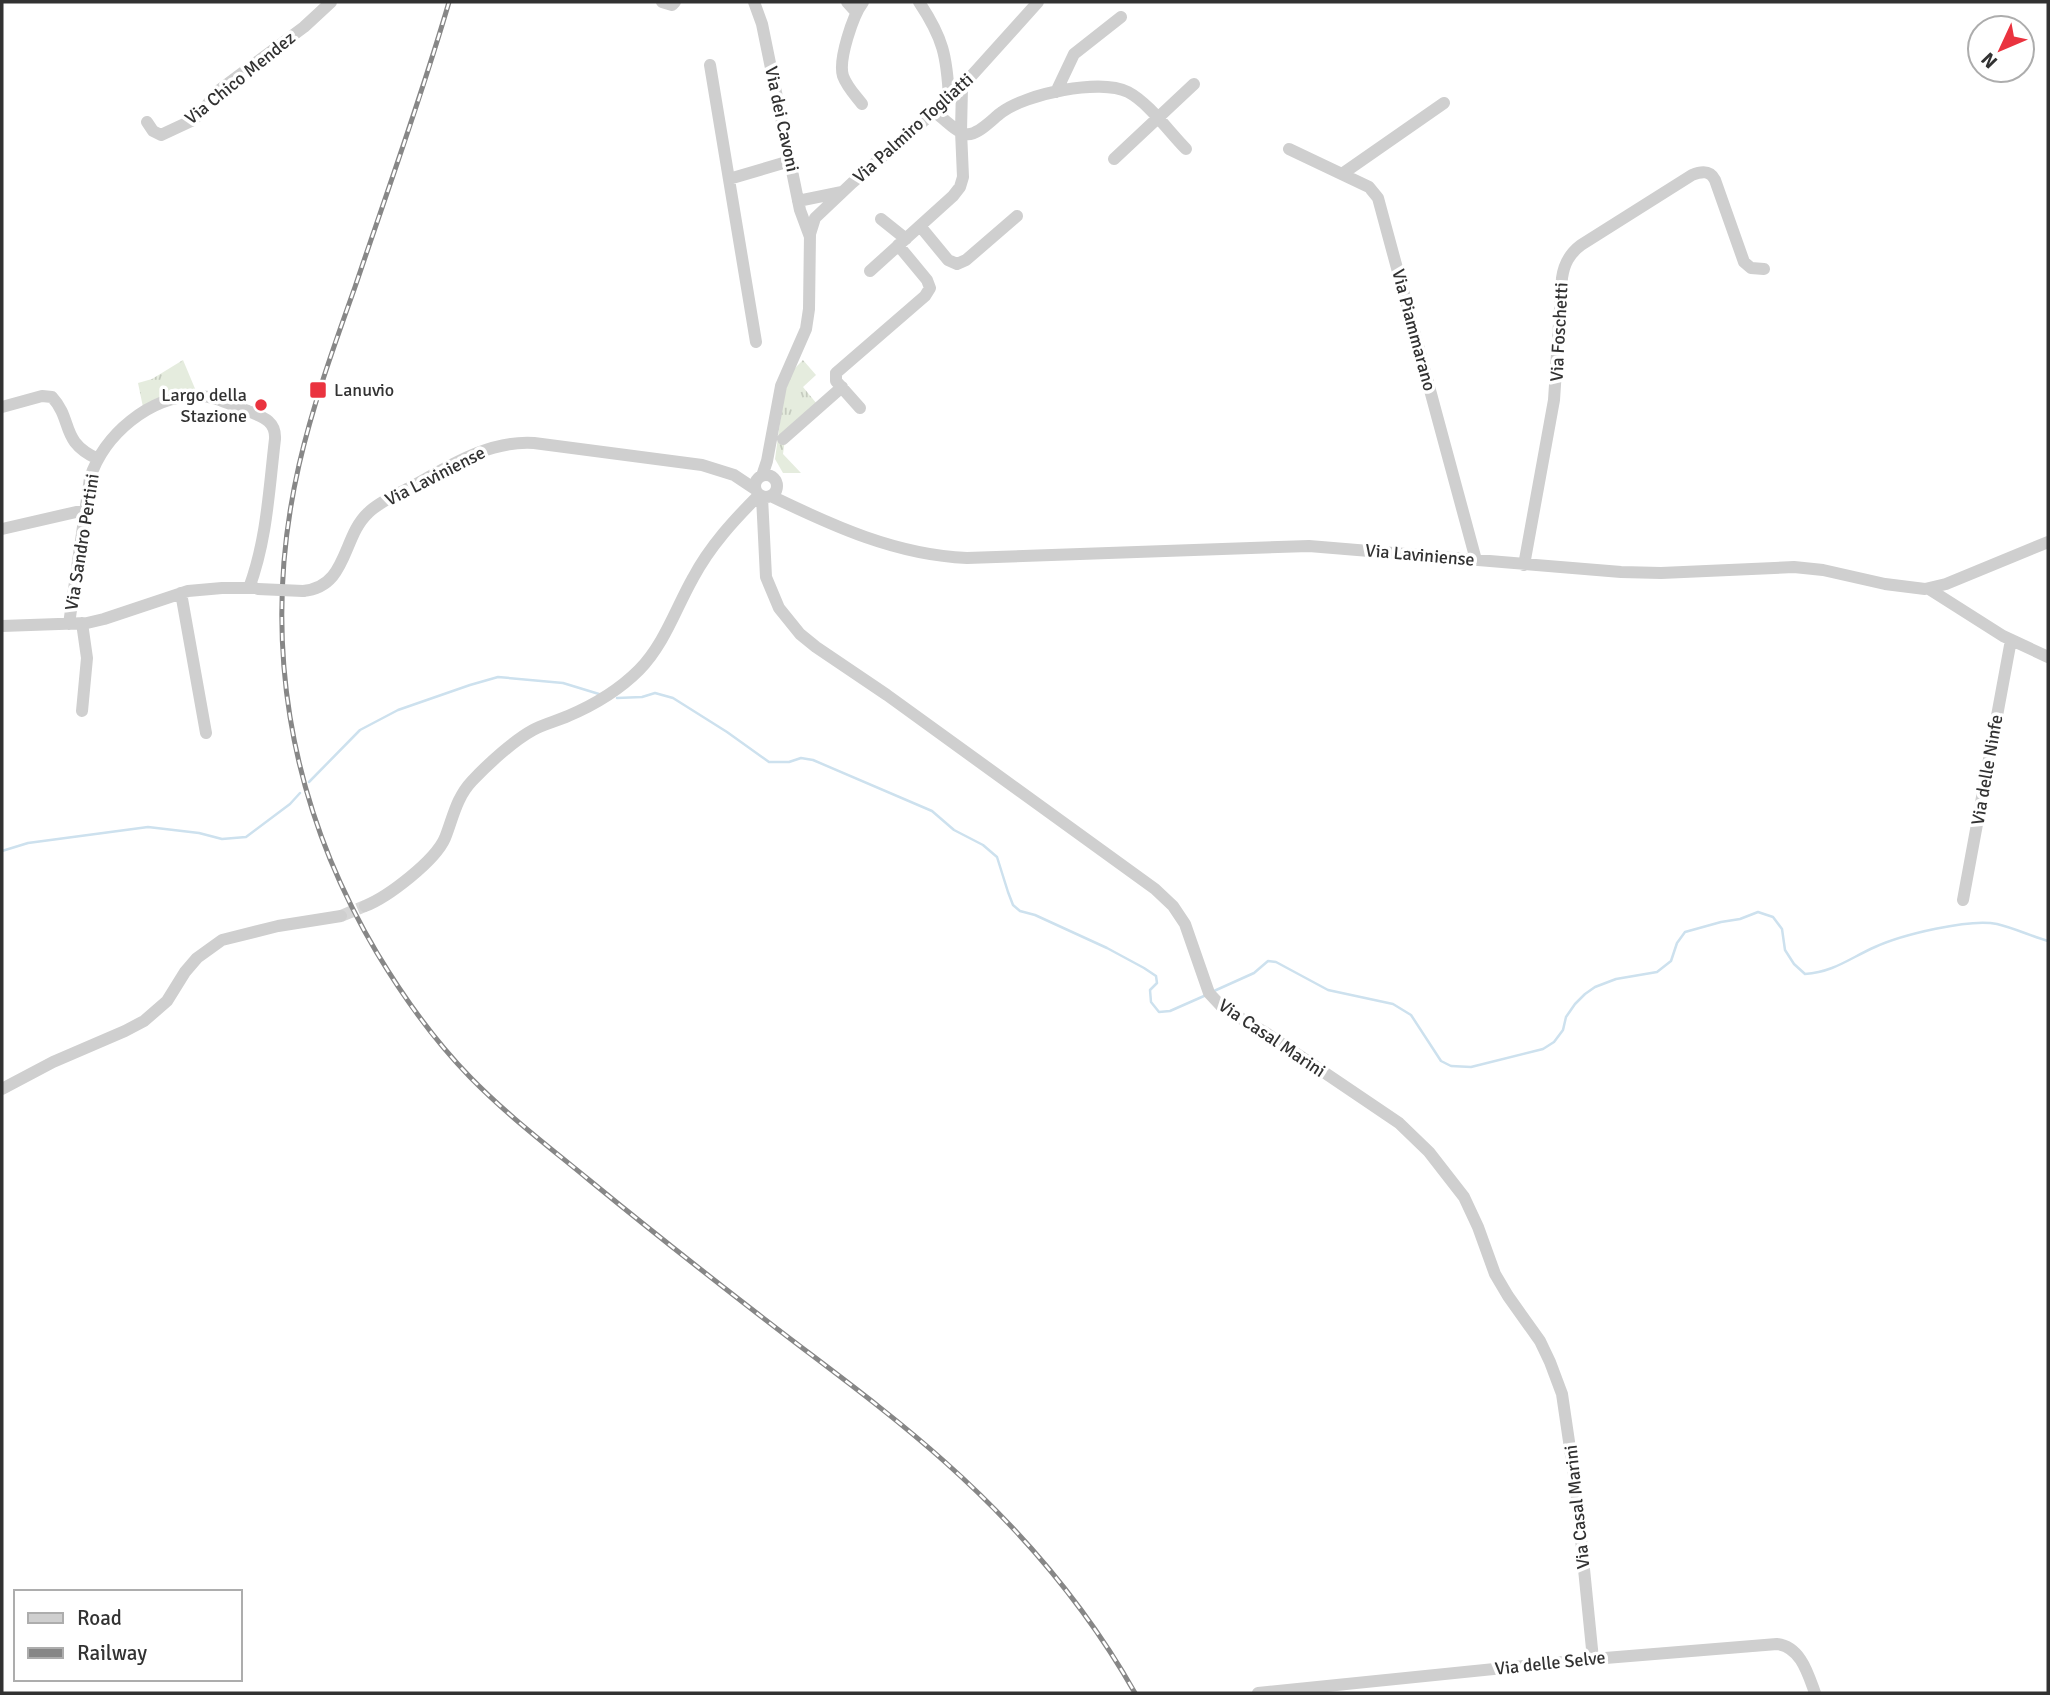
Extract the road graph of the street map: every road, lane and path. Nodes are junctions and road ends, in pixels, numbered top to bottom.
1 (331, 2) edge
2 (754, 2) edge
3 (847, 2) edge
4 (919, 2) edge
5 (1038, 2) edge
6 (860, 7) edge
7 (1121, 17) dead end
8 (710, 65) dead end
9 (1194, 84) dead end
10 (962, 87) junction
11 (1056, 92) junction
12 (950, 99) junction
13 (862, 103) dead end
14 (1444, 103) dead end
15 (935, 112) junction
16 (1157, 119) junction
17 (147, 122) dead end
18 (961, 131) junction
19 (1186, 149) dead end
20 (1289, 149) dead end
21 (1114, 159) dead end
22 (790, 162) junction
23 (1342, 174) junction
24 (729, 179) junction
25 (842, 192) junction
26 (798, 201) junction
27 (1017, 216) dead end
28 (881, 219) dead end
29 (920, 226) junction
30 (810, 237) junction
31 (902, 242) junction
32 (1764, 269) dead end
33 (870, 271) dead end
34 (756, 342) dead end
35 (842, 387) junction
36 (2, 407) edge
37 (860, 408) dead end
38 (783, 439) dead end
39 (98, 459) junction
40 (764, 487) junction
41 (85, 510) junction
42 (2, 529) edge
43 (2048, 542) edge
44 (1476, 560) junction
45 (1524, 565) junction
46 (253, 588) junction
47 (1929, 589) junction
48 (181, 593) junction
49 (82, 623) junction
50 (69, 624) junction
51 (2, 626) edge
52 (2011, 640) junction
53 (2048, 657) edge
54 (82, 711) dead end
55 (206, 733) dead end
56 (1964, 900) dead end
57 (365, 906) tunnel mouth
58 (341, 916) tunnel mouth
59 (2, 1089) edge
60 (1593, 1659) junction
61 (1258, 1693) edge
62 (1815, 1693) edge

1 - 17 street, Via Chico Mendez
2 - 22 street, Via dei Cavoni
3 - 6 street
4 - 12 street
5 - 10 street, Via Palmiro Togliatti
6 - 13 street
7 - 11 street
8 - 24 street
9 - 16 street
10 - 12 street, Via Palmiro Togliatti
10 - 18 street
11 - 16 street
11 - 18 street
12 - 15 street, Via Palmiro Togliatti
14 - 23 street
15 - 18 street
15 - 25 street, Via Palmiro Togliatti
16 - 19 street
16 - 21 street
18 - 29 street
20 - 23 street, Via Piammarano
22 - 24 street
22 - 26 street, Via dei Cavoni
23 - 44 street, Via Piammarano
24 - 34 street
25 - 26 street, Via Palmiro Togliatti
25 - 30 street, Via Palmiro Togliatti
26 - 30 street, Via dei Cavoni
27 - 29 street
28 - 31 street
29 - 31 street
30 - 40 street, Via Palmiro Togliatti
31 - 33 street
31 - 35 street
32 - 45 street, Via Foschetti
35 - 37 street
35 - 38 street
36 - 39 street
39 - 41 street, Via Sandro Pertini
39 - 46 street, Via Sandro Pertini
40 - 44 street, Via Laviniense
40 - 46 street, Via Laviniense, bridge
40 - 57 street
40 - 60 street, Via Casal Marini
41 - 42 street
41 - 50 street, Via Sandro Pertini
43 - 47 street, Via Laviniense
44 - 45 street, Via Laviniense
45 - 47 street, Via Laviniense
46 - 48 street
47 - 52 street
48 - 49 street
48 - 55 street
49 - 50 street
49 - 54 street
50 - 51 street
52 - 53 street
52 - 56 street, Via delle Ninfe
58 - 59 street
60 - 61 street, Via delle Selve
60 - 62 street, Via delle Selve

